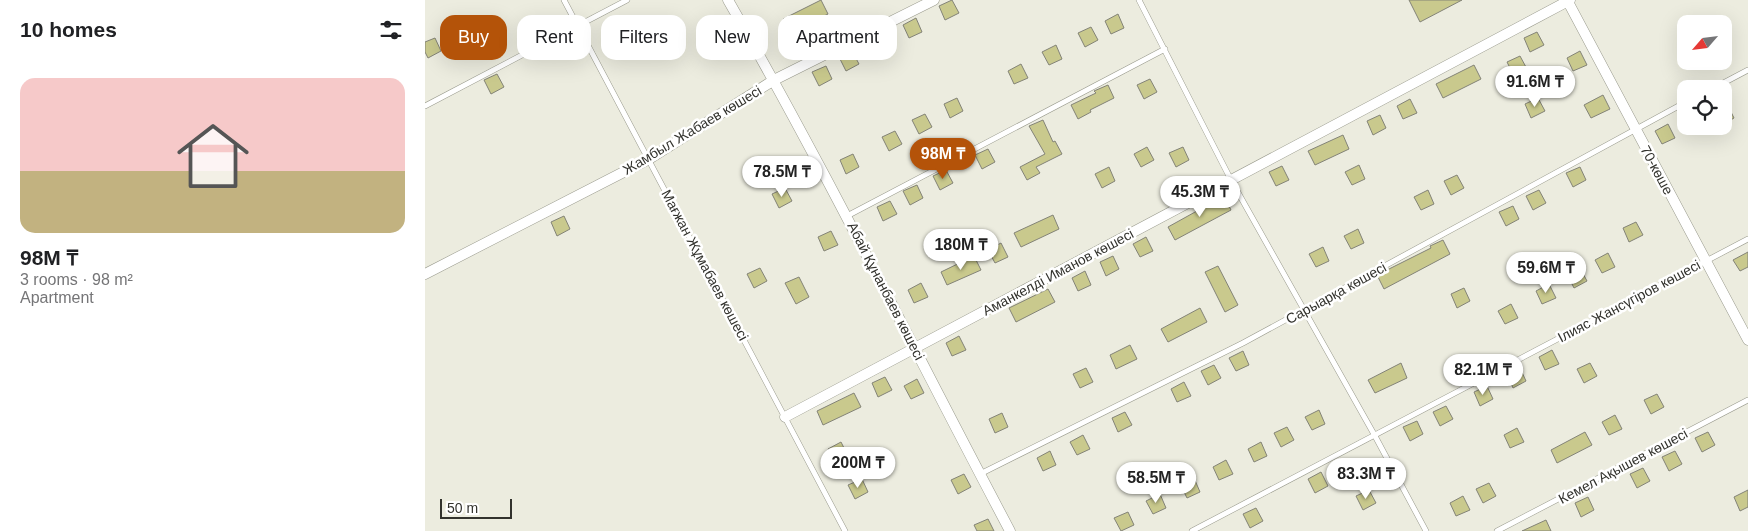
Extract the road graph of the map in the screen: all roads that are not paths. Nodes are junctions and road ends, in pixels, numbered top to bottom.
1 (564, 0) edge
2 (627, 0) edge
3 (728, 0) edge
4 (934, 0) edge
5 (1139, 0) edge
6 (1568, 0) edge
7 (572, 15) edge
8 (591, 19) edge
9 (1165, 48) junction
10 (591, 50) edge
11 (517, 58) edge
12 (1748, 70) edge
13 (774, 80) junction
14 (1729, 80) edge
15 (425, 106) edge
16 (1677, 107) edge
17 (1635, 129) junction
18 (649, 159) junction
19 (1231, 180) junction
20 (847, 216) junction
21 (1748, 238) edge
22 (1705, 261) junction
23 (425, 274) edge
24 (1304, 310) junction
25 (1748, 340) edge
26 (915, 348) junction
27 (1748, 400) edge
28 (785, 417) junction
29 (1375, 436) junction
30 (980, 474) junction
31 (845, 531) edge
32 (1010, 531) edge
33 (1192, 531) edge
34 (1426, 531) edge
35 (1497, 531) edge

1 - 7 lane, Мағжан Жұмабаев көшесі
2 - 8 lane
3 - 13 street, Абай Құнанбаев көшесі
4 - 13 street, Жамбыл Жабаев көшесі
5 - 9 lane
6 - 17 street, 70-көше
6 - 19 street, Аманкелді Иманов көшесі
9 - 19 lane
9 - 20 lane
10 - 18 lane, Мағжан Жұмабаев көшесі
11 - 15 lane
12 - 14 lane
13 - 18 street, Жамбыл Жабаев көшесі
13 - 20 street, Абай Құнанбаев көшесі
16 - 17 lane, Сарыарқа көшесі
17 - 22 street, 70-көше
17 - 24 lane, Сарыарқа көшесі
18 - 23 street, Жамбыл Жабаев көшесі
18 - 28 lane, Мағжан Жұмабаев көшесі
19 - 24 lane
19 - 26 street, Аманкелді Иманов көшесі
20 - 26 street, Абай Құнанбаев көшесі
21 - 22 lane, Ілияс Жансүгіров көшесі
22 - 25 street, 70-көше
22 - 29 lane, Ілияс Жансүгіров көшесі
24 - 29 lane
24 - 30 lane, Сарыарқа көшесі
26 - 28 street, Аманкелді Иманов көшесі
26 - 30 street, Абай Құнанбаев көшесі
27 - 35 lane, Кемел Ақышев көшесі
28 - 31 lane, Мағжан Жұмабаев көшесі
29 - 33 lane, Ілияс Жансүгіров көшесі
29 - 34 lane
30 - 32 street, Абай Құнанбаев көшесі

